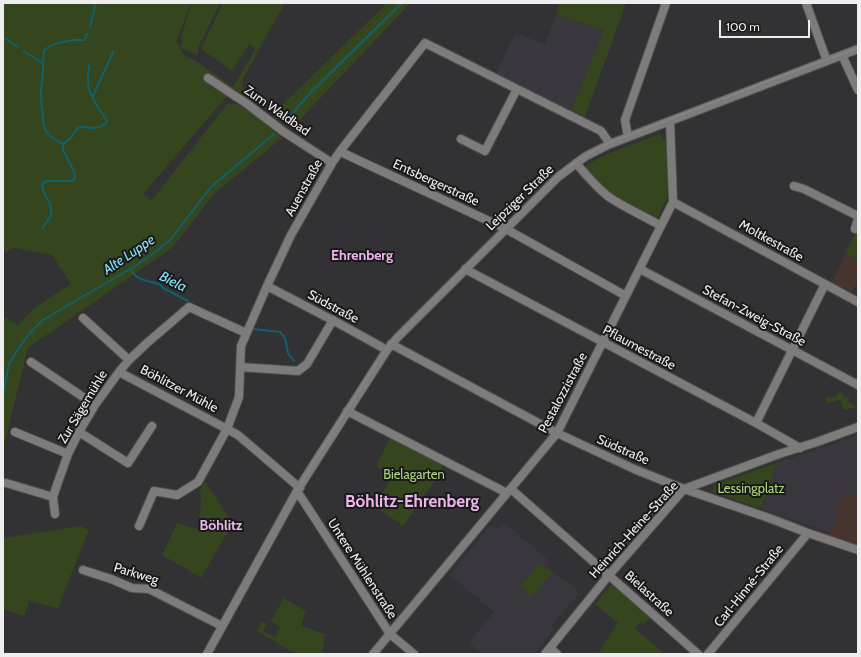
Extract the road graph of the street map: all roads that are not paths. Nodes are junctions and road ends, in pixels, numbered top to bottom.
1 (666, 3) edge
2 (806, 3) edge
3 (858, 50) edge
4 (842, 55) junction
5 (827, 61) junction
6 (208, 78) dead end
7 (517, 89) junction
8 (858, 90) edge
9 (670, 121) junction
10 (628, 137) junction
11 (461, 139) dead end
12 (610, 144) junction
13 (340, 150) junction
14 (576, 163) junction
15 (332, 164) junction
16 (794, 186) dead end
17 (673, 202) junction
18 (858, 216) edge
19 (858, 219) edge
20 (661, 226) junction
21 (506, 229) junction
22 (855, 230) dead end
23 (465, 269) junction
24 (640, 269) junction
25 (825, 284) junction
26 (267, 286) junction
27 (626, 296) junction
28 (858, 302) edge
29 (83, 318) dead end
30 (333, 320) junction
31 (246, 333) junction
32 (603, 342) junction
33 (389, 347) junction
34 (792, 350) junction
35 (129, 360) junction
36 (31, 362) dead end
37 (240, 367) junction
38 (119, 372) junction
39 (858, 385) edge
40 (95, 405) junction
41 (348, 411) junction
42 (756, 423) junction
43 (152, 426) dead end
44 (858, 427) edge
45 (227, 429) junction
46 (15, 432) dead end
47 (79, 432) junction
48 (557, 433) junction
49 (800, 448) junction
50 (68, 454) junction
51 (6, 483) dead end
52 (298, 489) junction
53 (684, 489) junction
54 (509, 491) junction
55 (53, 497) junction
56 (56, 514) dead end
57 (138, 526) dead end
58 (808, 533) junction
59 (858, 550) edge
60 (83, 570) dead end
61 (609, 575) junction
62 (222, 626) junction
63 (390, 634) junction
64 (547, 651) edge
65 (207, 654) edge
66 (373, 654) edge
67 (414, 654) edge
68 (557, 654) edge
69 (698, 654) edge
70 (708, 654) edge

1 - 10 street
2 - 5 street
3 - 4 street, Leipziger Straße
4 - 5 street, Leipziger Straße
4 - 8 street
5 - 9 street, Leipziger Straße
6 - 15 street, Zum Waldbad
7 - 11 street
7 - 12 street, Auenstraße
7 - 13 street, Auenstraße
9 - 10 street, Leipziger Straße
9 - 17 street, Pestalozzistraße
10 - 12 street, Leipziger Straße
12 - 14 street, Leipziger Straße
13 - 15 street, Auenstraße
13 - 21 street, Entsbergerstraße
14 - 20 street
14 - 21 street, Leipziger Straße
15 - 26 street, Auenstraße
16 - 18 street
17 - 20 street, Pestalozzistraße
17 - 25 street, Moltkestraße
19 - 22 street
20 - 24 street, Pestalozzistraße
21 - 23 street, Leipziger Straße
21 - 27 street, Entsbergerstraße
23 - 32 street, Pflaumestraße
23 - 33 street, Leipziger Straße
24 - 27 street, Pestalozzistraße
24 - 34 street, Stefan-Zweig-Straße
25 - 28 street, Moltkestraße
25 - 34 street
26 - 30 street, Südstraße
26 - 31 street, Auenstraße
27 - 32 street, Pestalozzistraße
29 - 35 street
30 - 33 street, Südstraße
30 - 37 street
31 - 35 street, Zur Sägemühle
31 - 37 street, Auenstraße
32 - 42 street, Pflaumestraße
32 - 48 street, Pestalozzistraße
33 - 41 street, Leipziger Straße
33 - 48 street, Südstraße
34 - 39 street, Stefan-Zweig-Straße
34 - 42 street
35 - 38 street, Zur Sägemühle
36 - 40 street
37 - 45 street, Auenstraße
38 - 40 street, Zur Sägemühle
38 - 45 street, Böhlitzer Mühle
40 - 47 street, Zur Sägemühle
41 - 52 street, Leipziger Straße
41 - 54 street, Bielastraße
42 - 49 street, Pflaumestraße
43 - 47 street
44 - 49 street, Heinrich-Heine-Straße
45 - 52 street, Untere Mühlenstraße
45 - 57 street, Auenstraße
46 - 50 street
47 - 50 street, Zur Sägemühle
48 - 53 street, Südstraße
48 - 54 street, Pestalozzistraße
49 - 53 street, Heinrich-Heine-Straße
50 - 55 street, Zur Sägemühle
51 - 55 street
52 - 62 street, Leipziger Straße
52 - 63 street, Untere Mühlenstraße
53 - 58 street, Südstraße
53 - 61 street, Heinrich-Heine-Straße
54 - 61 street, Bielastraße
54 - 63 street, Pestalozzistraße
55 - 56 street, Zur Sägemühle
58 - 59 street, Südstraße
58 - 70 street, Carl-Hinné-Straße
60 - 62 street, Parkweg
61 - 64 street, Heinrich-Heine-Straße
61 - 69 street, Bielastraße
62 - 65 street, Leipziger Straße
63 - 66 street, Pestalozzistraße
63 - 67 street, Untere Mühlenstraße
64 - 68 street

